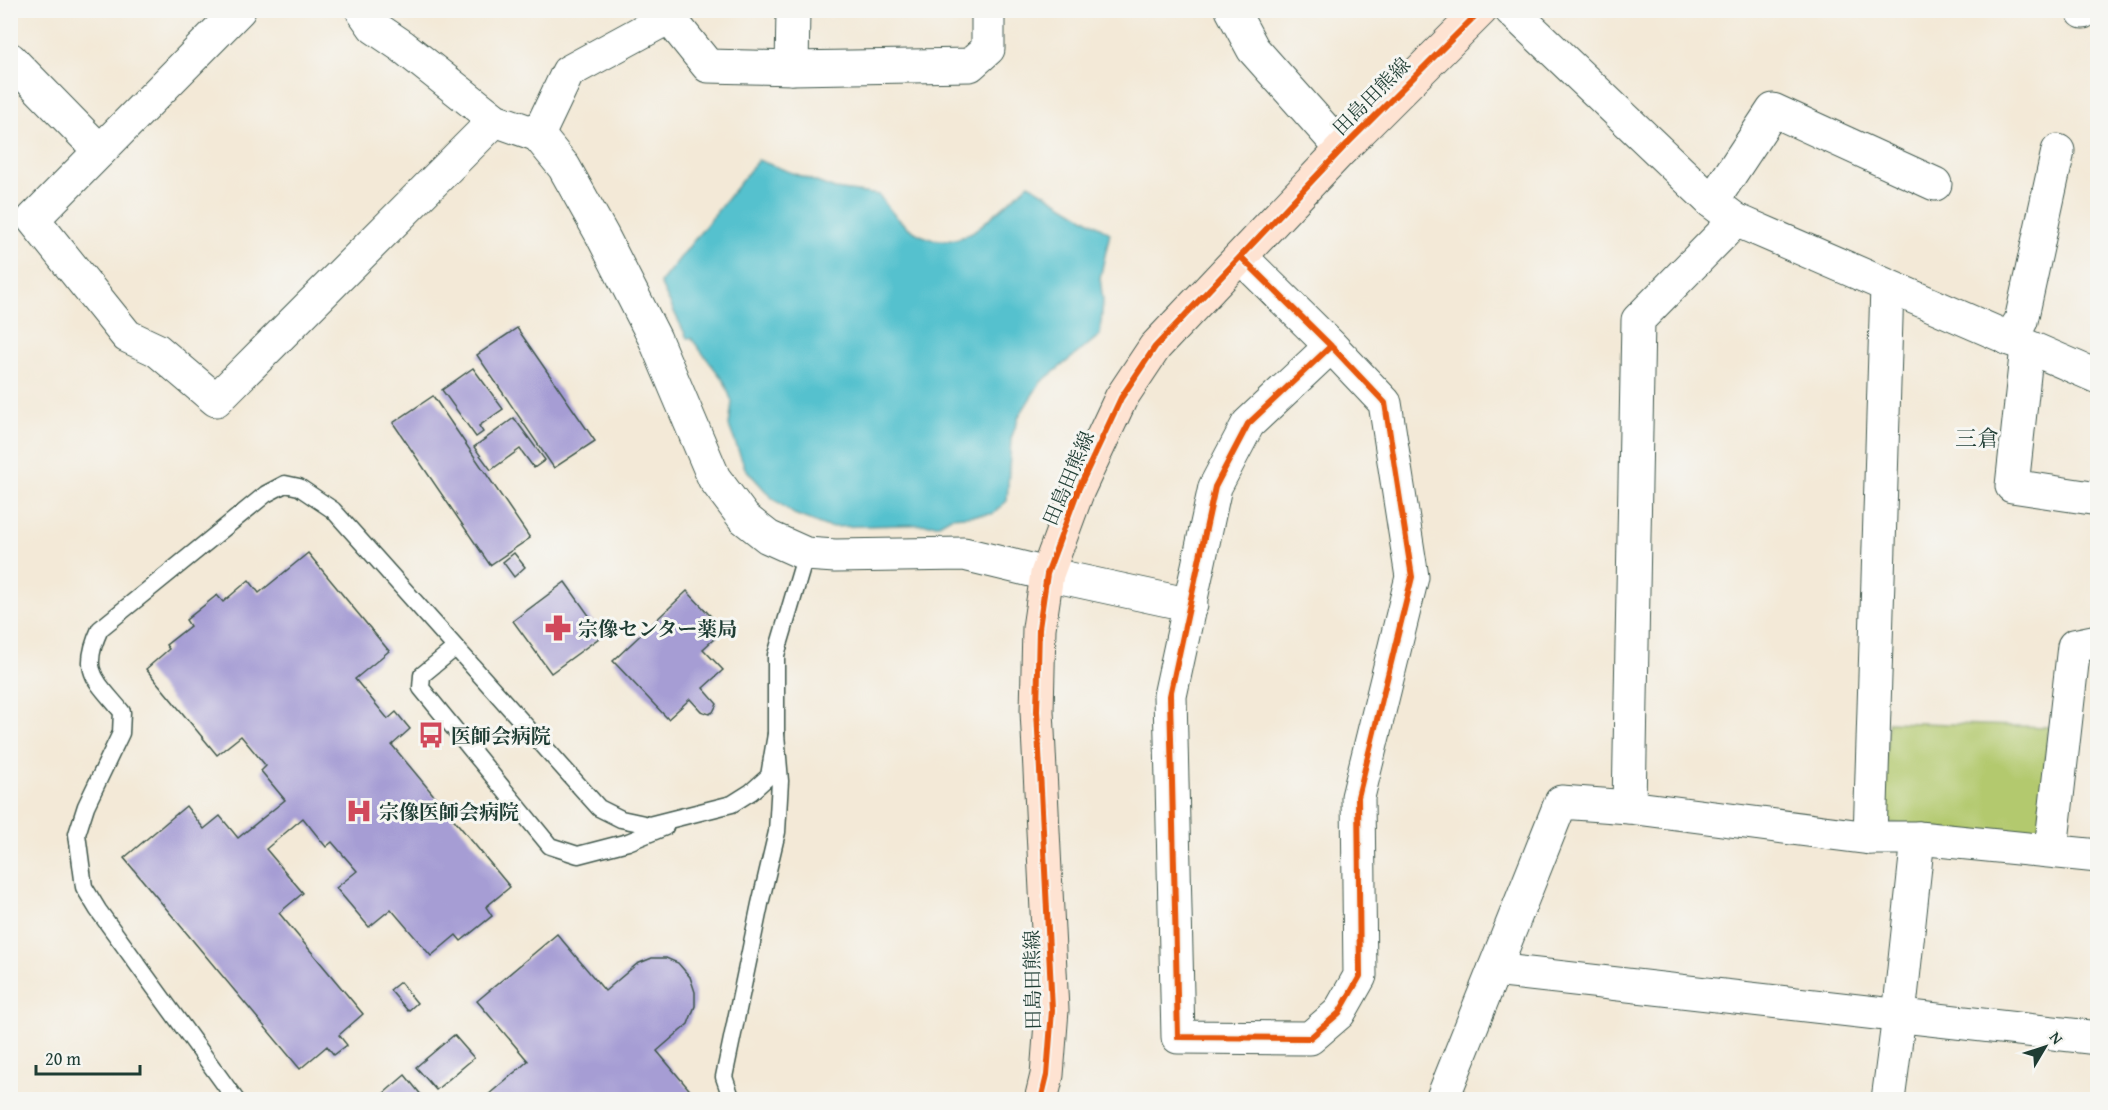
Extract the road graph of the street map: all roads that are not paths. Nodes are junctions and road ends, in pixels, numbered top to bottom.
1 (239, 10) edge
2 (362, 10) edge
3 (793, 10) edge
4 (988, 10) edge
5 (1232, 10) edge
6 (1481, 10) edge
7 (1510, 10) edge
8 (666, 14) edge
9 (10, 59) edge
10 (792, 68) junction
11 (495, 120) junction
12 (538, 135) junction
13 (1342, 149) junction
14 (100, 151) junction
15 (2058, 151) dead end
16 (1935, 184) dead end
17 (1724, 211) junction
18 (1241, 257) junction
19 (1887, 286) junction
20 (2018, 343) junction
21 (1331, 345) junction
22 (2097, 377) edge
23 (2097, 499) edge
24 (806, 554) junction
25 (1047, 574) junction
26 (1191, 606) junction
27 (2097, 641) edge
28 (455, 648) junction
29 (776, 734) junction
30 (1629, 807) junction
31 (704, 810) junction
32 (1870, 838) junction
33 (1918, 838) junction
34 (2051, 850) junction
35 (2097, 856) edge
36 (1494, 970) junction
37 (1899, 1016) junction
38 (2097, 1038) edge
39 (236, 1100) edge
40 (732, 1100) edge
41 (1041, 1100) edge
42 (1442, 1100) edge
43 (1888, 1100) edge

1 - 14 street
2 - 11 street
3 - 10 street
4 - 10 street
5 - 13 street
6 - 13 main road, 田島田熊線
7 - 17 street
8 - 10 street
8 - 12 street
9 - 14 street
11 - 12 street
11 - 14 street
12 - 24 street
13 - 18 main road, 田島田熊線
15 - 20 street
16 - 17 street
17 - 19 street
17 - 30 street
18 - 21 street
18 - 25 main road, 田島田熊線
19 - 20 street
19 - 32 street
20 - 22 street
20 - 23 street
21 - 26 street
21 - 26 street
24 - 25 street
24 - 29 lane
25 - 26 street
25 - 41 main road, 田島田熊線
27 - 34 street
28 - 31 lane
28 - 31 lane
28 - 39 lane
29 - 31 lane
29 - 40 lane
30 - 32 street
30 - 36 street
32 - 33 street
33 - 34 street
33 - 37 street
34 - 35 street
36 - 37 street
36 - 42 street
37 - 38 street
37 - 43 street

